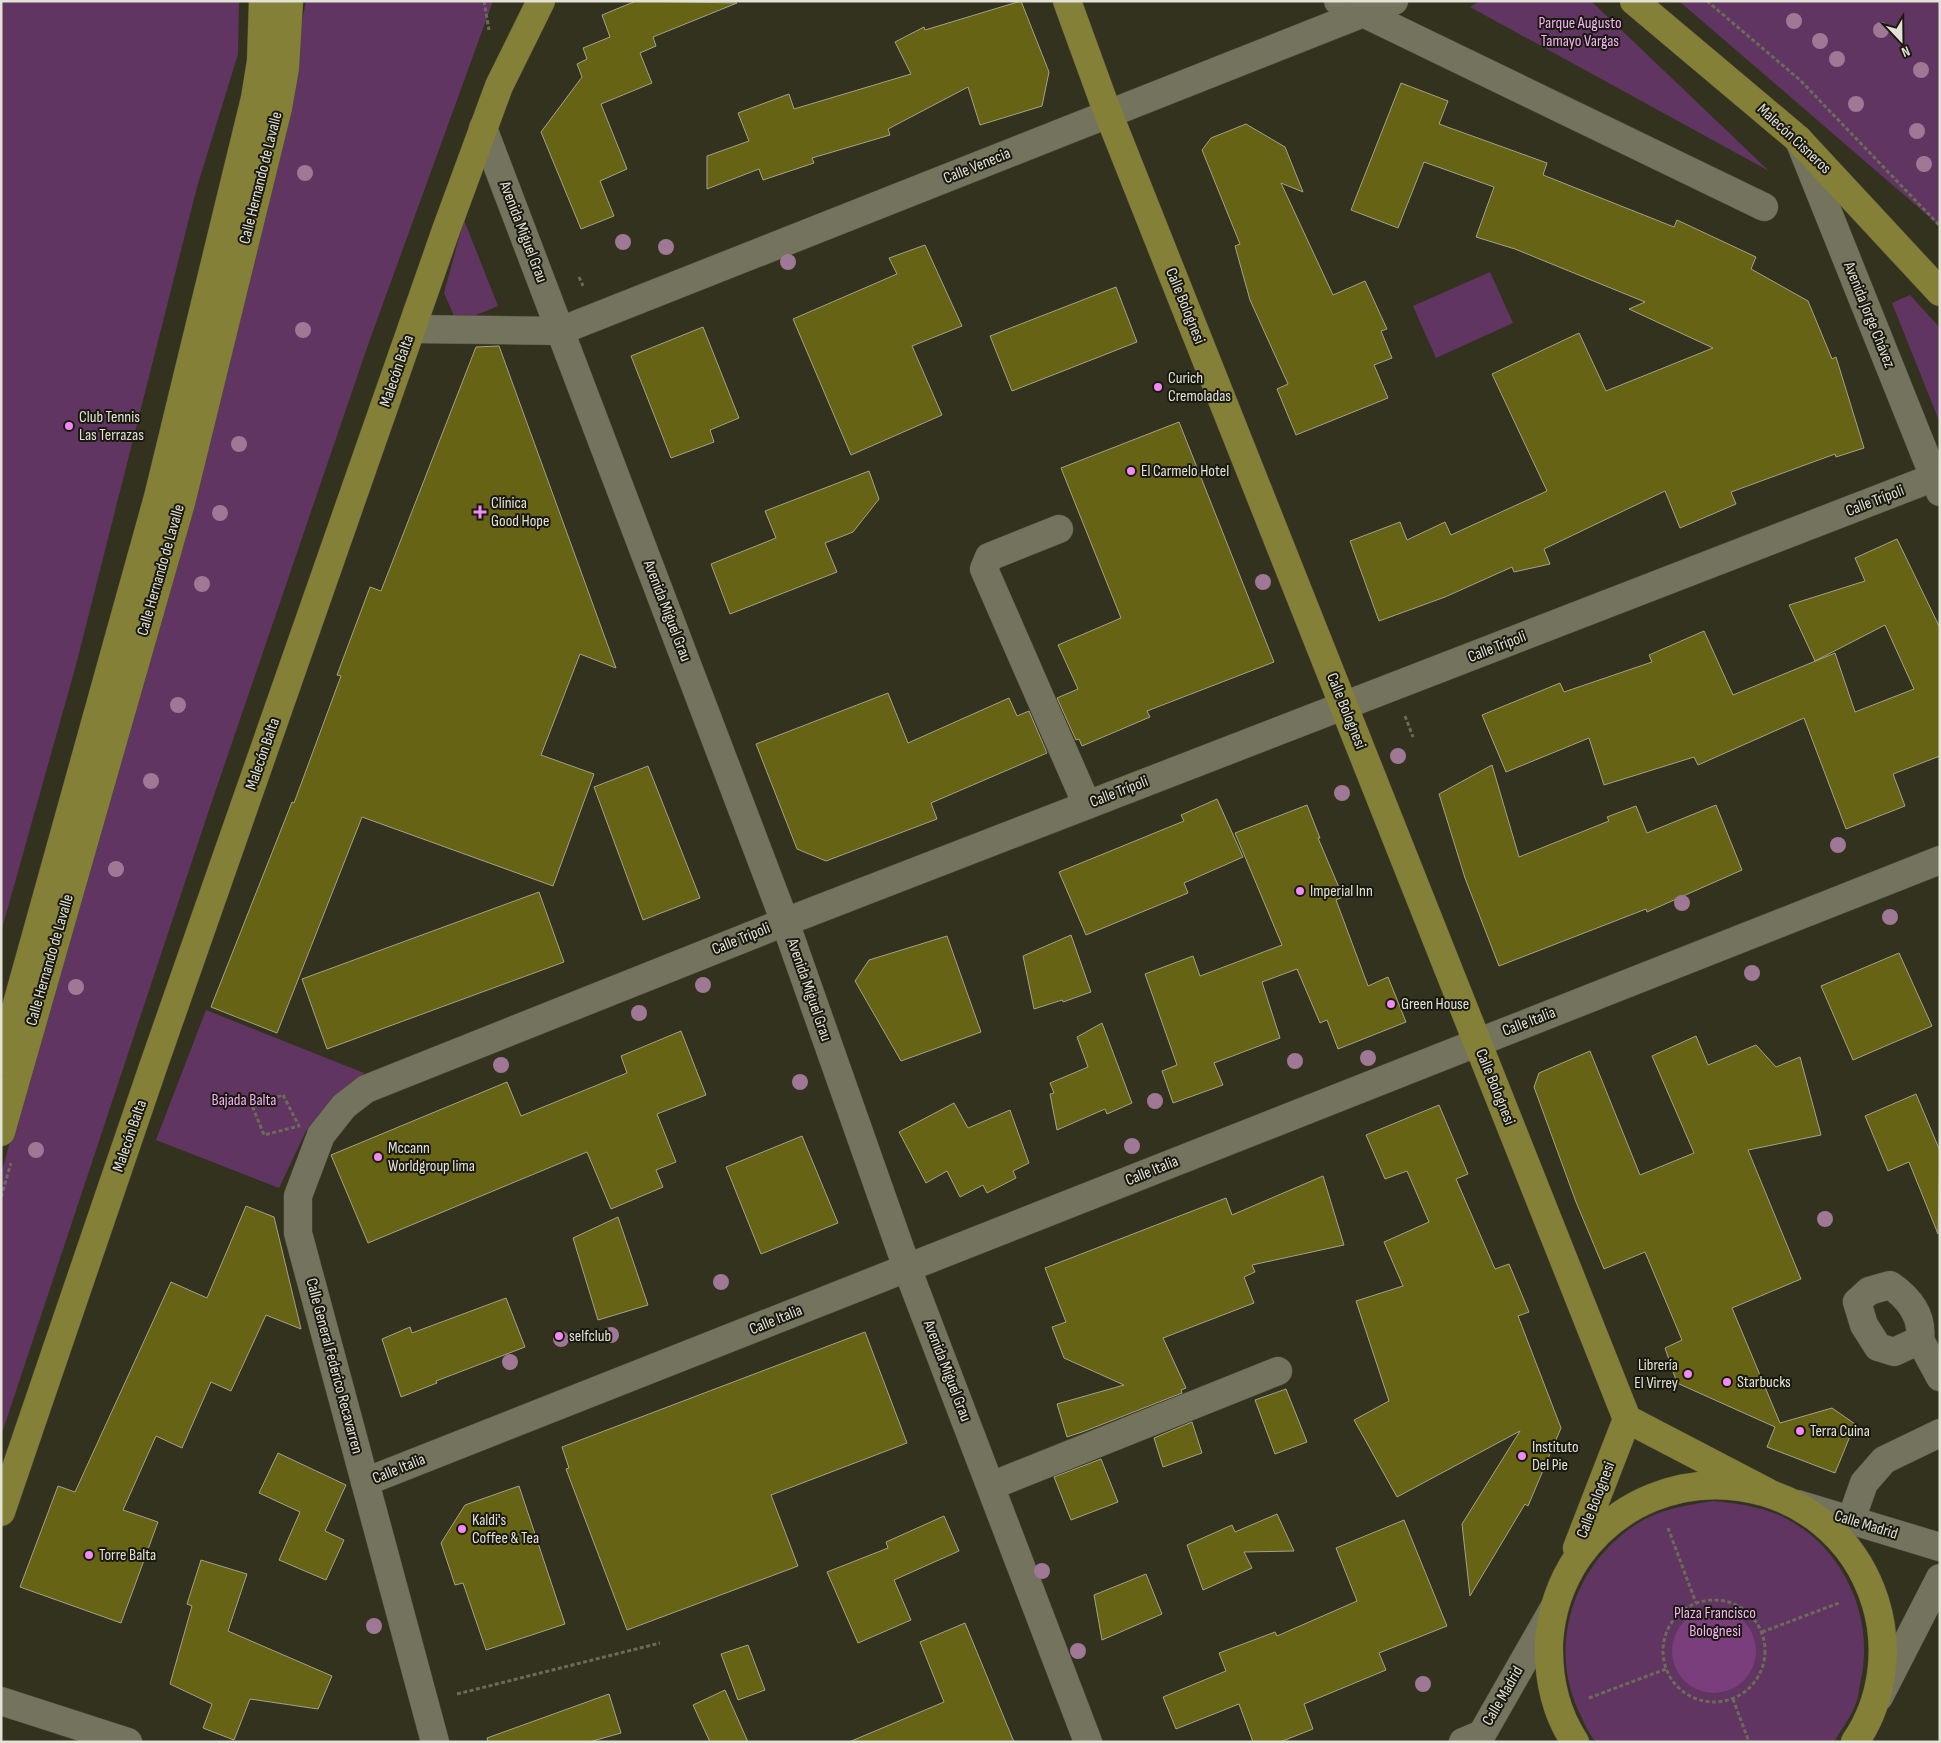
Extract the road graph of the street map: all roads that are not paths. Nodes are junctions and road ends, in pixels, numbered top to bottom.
1 (263, 1) edge
2 (289, 1) edge
3 (541, 1) edge
4 (1067, 1) edge
5 (1338, 1) edge
6 (1394, 1) edge
7 (1634, 1) edge
8 (1363, 14) junction
9 (1109, 114) junction
10 (483, 128) junction
11 (1798, 139) junction
12 (1764, 207) dead end
13 (1940, 292) edge
14 (412, 329) junction
15 (560, 331) junction
16 (1938, 482) edge
17 (169, 500) junction
18 (1059, 529) dead end
19 (1344, 706) junction
20 (1087, 805) junction
21 (1940, 860) edge
22 (785, 922) junction
23 (1478, 1043) junction
24 (1, 1061) edge
25 (310, 1131) joint
26 (1, 1132) edge
27 (907, 1268) junction
28 (1920, 1340) dead end
29 (1278, 1371) dead end
30 (1940, 1376) edge
31 (1627, 1419) junction
32 (1940, 1433) edge
33 (365, 1482) junction
34 (990, 1486) junction
35 (1768, 1492) junction
36 (1792, 1503) junction
37 (1, 1512) edge
38 (1851, 1520) junction
39 (1940, 1547) edge
40 (1940, 1578) edge
41 (1560, 1594) junction
42 (1, 1701) edge
43 (1873, 1709) junction
44 (1481, 1739) edge
45 (1858, 1739) edge
46 (128, 1742) edge
47 (435, 1742) edge
48 (1088, 1742) edge
49 (1575, 1742) edge

1 - 17 main road, Calle Hernando de Lavalle
2 - 17 main road, Calle Hernando de Lavalle
3 - 10 main road, Malecón Balta
4 - 9 main road, Calle Bolognesi
5 - 8 street
6 - 8 street, Calle Venecia
7 - 11 main road, Malecón Cisneros
8 - 9 street, Calle Venecia
8 - 12 street
9 - 15 street, Calle Venecia
9 - 19 main road, Calle Bolognesi
10 - 14 main road, Malecón Balta
10 - 15 street, Avenida Miguel Grau
11 - 13 main road, Malecón Cisneros
11 - 16 street, Avenida Jorge Chávez
14 - 15 street
14 - 37 main road, Malecón Balta
15 - 22 street, Avenida Miguel Grau
16 - 19 street, Calle Trípoli
17 - 24 main road, Calle Hernando de Lavalle
17 - 26 main road, Calle Hernando de Lavalle
18 - 20 street
19 - 20 street, Calle Trípoli
19 - 23 main road, Calle Bolognesi
20 - 22 street, Calle Trípoli
21 - 23 street, Calle Italia
22 - 25 street, Calle Trípoli
22 - 27 street, Avenida Miguel Grau
23 - 27 street, Calle Italia
23 - 31 main road, Calle Bolognesi
25 - 33 street, Calle General Federico Recavarren
27 - 33 street, Calle Italia
27 - 34 street, Avenida Miguel Grau
28 - 30 street
29 - 34 street
31 - 35 main road
31 - 41 main road, Calle Bolognesi
32 - 38 street
33 - 47 street, Calle General Federico Recavarren
34 - 48 street, Avenida Miguel Grau
35 - 36 main road
35 - 41 main road
36 - 38 street, Calle Madrid
36 - 43 main road
38 - 39 street, Calle Madrid
40 - 43 street
41 - 44 street, Calle Madrid
41 - 49 main road
42 - 46 street
43 - 45 main road

